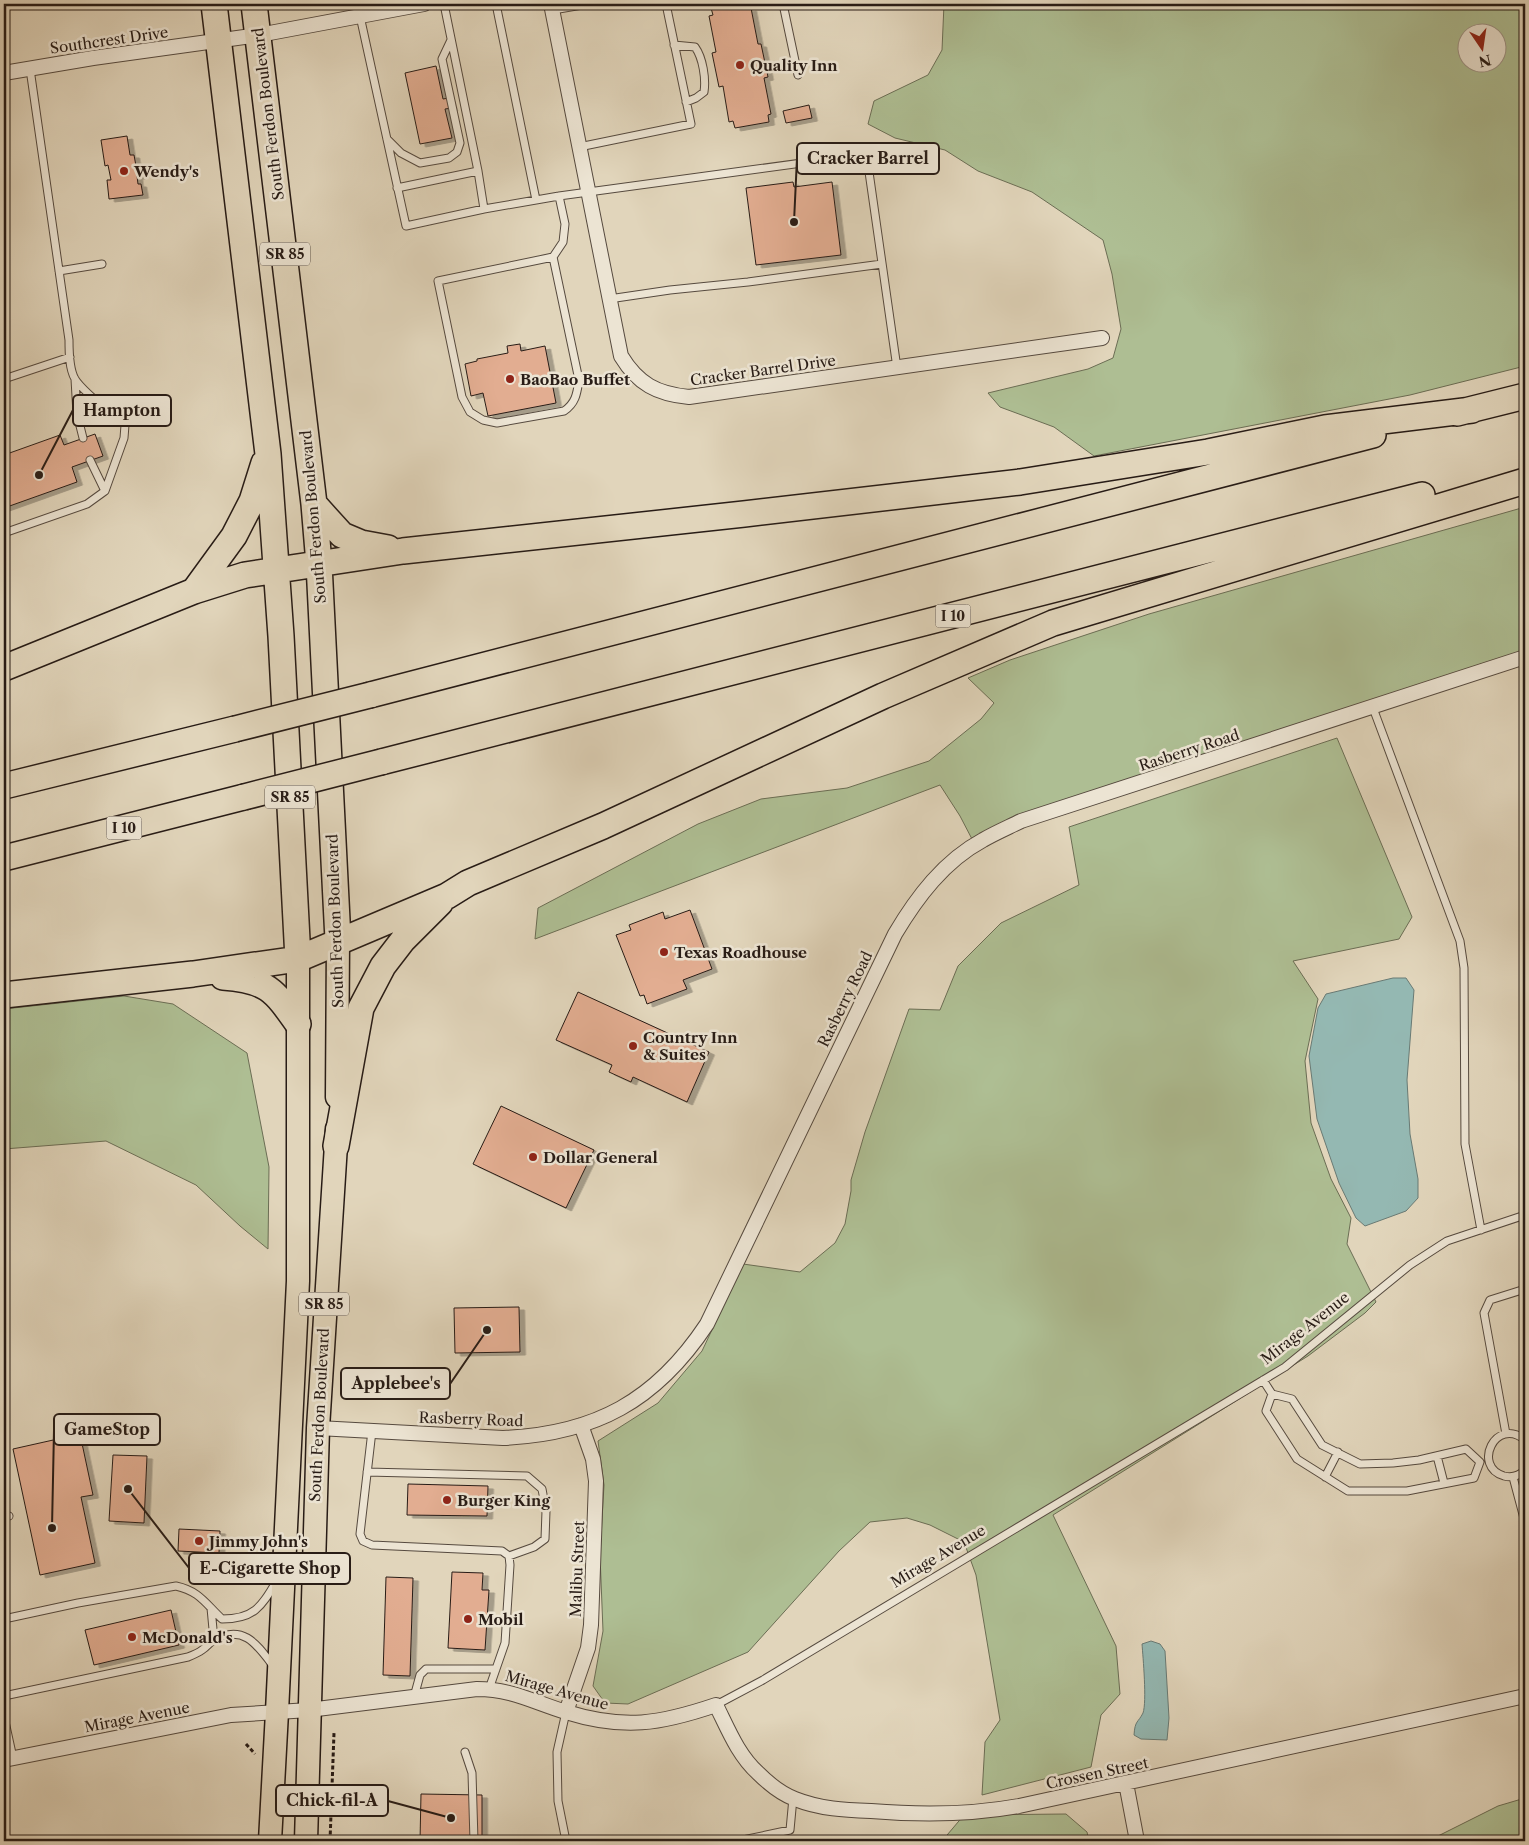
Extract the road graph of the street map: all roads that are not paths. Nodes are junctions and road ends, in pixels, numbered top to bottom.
1 (214, 4) edge
2 (254, 4) edge
3 (424, 4) edge
4 (444, 4) edge
5 (496, 4) edge
6 (588, 4) edge
7 (666, 4) edge
8 (783, 4) edge
9 (552, 7) edge
10 (360, 16) junction
11 (259, 35) junction
12 (452, 40) junction
13 (220, 41) junction
14 (674, 45) junction
15 (30, 69) junction
16 (4, 73) edge
17 (798, 75) dead end
18 (686, 102) junction
19 (387, 139) junction
20 (579, 147) junction
21 (478, 171) junction
22 (397, 188) junction
23 (588, 192) junction
24 (559, 196) junction
25 (536, 200) junction
26 (484, 209) junction
27 (553, 257) junction
28 (102, 264) dead end
29 (882, 264) junction
30 (59, 271) junction
31 (609, 298) junction
32 (1102, 338) dead end
33 (70, 357) junction
34 (897, 368) junction
35 (4, 379) edge
36 (75, 379) junction
37 (1525, 396) edge
38 (1472, 410) junction
39 (83, 438) dead end
40 (268, 454) junction
41 (90, 460) dead end
42 (1525, 469) edge
43 (1525, 482) edge
44 (105, 491) junction
45 (314, 504) junction
46 (4, 533) edge
47 (403, 551) junction
48 (319, 564) junction
49 (277, 571) junction
50 (194, 591) junction
51 (1525, 657) edge
52 (4, 668) edge
53 (1373, 708) junction
54 (4, 786) edge
55 (4, 858) edge
56 (447, 896) junction
57 (338, 940) junction
58 (298, 958) junction
59 (193, 974) junction
60 (4, 995) edge
61 (298, 1024) junction
62 (336, 1146) junction
63 (1525, 1215) edge
64 (1481, 1230) junction
65 (1525, 1289) edge
66 (1263, 1380) junction
67 (1272, 1394) junction
68 (581, 1426) junction
69 (318, 1428) junction
70 (372, 1431) junction
71 (1506, 1434) junction
72 (1525, 1440) edge
73 (1338, 1452) junction
74 (1437, 1456) junction
75 (1488, 1460) junction
76 (1480, 1462) junction
77 (1525, 1470) edge
78 (367, 1472) junction
79 (1325, 1477) junction
80 (1513, 1477) junction
81 (1444, 1483) junction
82 (1525, 1522) edge
83 (509, 1556) junction
84 (284, 1568) junction
85 (211, 1608) junction
86 (4, 1619) edge
87 (214, 1640) junction
88 (496, 1669) junction
89 (279, 1673) junction
90 (489, 1689) junction
91 (4, 1696) edge
92 (1525, 1696) edge
93 (414, 1697) junction
94 (716, 1705) junction
95 (309, 1710) junction
96 (278, 1712) junction
97 (566, 1712) junction
98 (4, 1717) edge
99 (465, 1752) dead end
100 (8, 1759) edge
101 (1126, 1784) junction
102 (793, 1798) junction
103 (270, 1841) edge
104 (306, 1841) edge
105 (474, 1841) edge
106 (566, 1841) edge
107 (738, 1841) edge
108 (1137, 1841) edge

1 - 13 highway, South Ferdon Boulevard / SR 85
2 - 11 highway, South Ferdon Boulevard / SR 85
3 - 10 street
4 - 12 lane
5 - 25 lane
6 - 9 lane
7 - 14 lane
8 - 17 lane
9 - 20 street, Cracker Barrel Drive
10 - 11 street
10 - 19 lane
11 - 13 street, Southcrest Drive
11 - 45 highway, South Ferdon Boulevard / SR 85
12 - 19 lane
12 - 21 lane
13 - 15 street, Southcrest Drive
13 - 40 highway, South Ferdon Boulevard / SR 85
14 - 18 lane
14 - 18 lane
15 - 16 street, Southcrest Drive
15 - 30 lane
18 - 20 lane
19 - 22 lane
20 - 23 street, Cracker Barrel Drive
21 - 22 lane
21 - 26 lane
22 - 26 lane
23 - 24 lane
23 - 29 lane
23 - 31 street, Cracker Barrel Drive
24 - 25 lane
24 - 27 lane
25 - 26 lane
27 - 27 lane
28 - 30 lane
29 - 31 lane
29 - 34 lane
30 - 33 lane
31 - 34 street, Cracker Barrel Drive
32 - 34 street, Cracker Barrel Drive
33 - 35 lane
33 - 36 lane
36 - 39 lane
36 - 44 lane
37 - 38 highway
38 - 47 highway
38 - 54 highway, bridge
40 - 49 highway, South Ferdon Boulevard / SR 85
40 - 50 highway
41 - 44 lane
42 - 55 highway, I 10, bridge
43 - 56 highway
44 - 46 lane
45 - 47 highway
45 - 48 highway, South Ferdon Boulevard / SR 85
47 - 48 highway
48 - 49 highway
48 - 57 highway, South Ferdon Boulevard / SR 85
49 - 50 highway
49 - 58 highway, South Ferdon Boulevard / SR 85
50 - 52 highway
51 - 53 street, Rasberry Road
53 - 64 lane
53 - 68 street, Rasberry Road
56 - 57 highway
56 - 62 highway
57 - 58 highway
57 - 62 main road, South Ferdon Boulevard / SR 85
58 - 59 highway
58 - 61 main road, South Ferdon Boulevard / SR 85
59 - 60 highway
59 - 61 highway
61 - 84 main road, South Ferdon Boulevard / SR 85
62 - 69 main road, South Ferdon Boulevard / SR 85
63 - 64 lane, Mirage Avenue
64 - 66 lane, Mirage Avenue
65 - 71 lane
66 - 67 lane
66 - 94 lane, Mirage Avenue
67 - 73 lane
67 - 79 lane
68 - 70 street, Rasberry Road
68 - 97 street, Malibu Street
69 - 70 street, Rasberry Road
69 - 95 main road, South Ferdon Boulevard / SR 85
70 - 78 lane
71 - 72 lane
71 - 75 lane
73 - 74 lane
73 - 79 lane
74 - 76 lane
74 - 81 lane
75 - 76 lane
75 - 80 lane
76 - 81 lane
77 - 80 lane
78 - 83 lane
78 - 83 lane
79 - 81 lane
80 - 82 lane
83 - 88 lane
84 - 85 lane
84 - 89 main road, South Ferdon Boulevard / SR 85
85 - 86 lane
85 - 87 lane
87 - 89 lane
87 - 91 lane
88 - 90 lane
88 - 93 lane
89 - 96 main road, South Ferdon Boulevard / SR 85
90 - 93 street, Mirage Avenue
90 - 97 street, Mirage Avenue
92 - 101 street, Crossen Street
93 - 95 street, Mirage Avenue
94 - 97 street, Mirage Avenue
94 - 102 street, Crossen Street
95 - 96 street, Mirage Avenue
95 - 104 main road, South Ferdon Boulevard / SR 85
96 - 100 street, Mirage Avenue
96 - 103 main road, South Ferdon Boulevard / SR 85
97 - 106 lane
98 - 100 lane
99 - 105 lane
101 - 102 street, Crossen Street
101 - 108 street
102 - 107 lane

